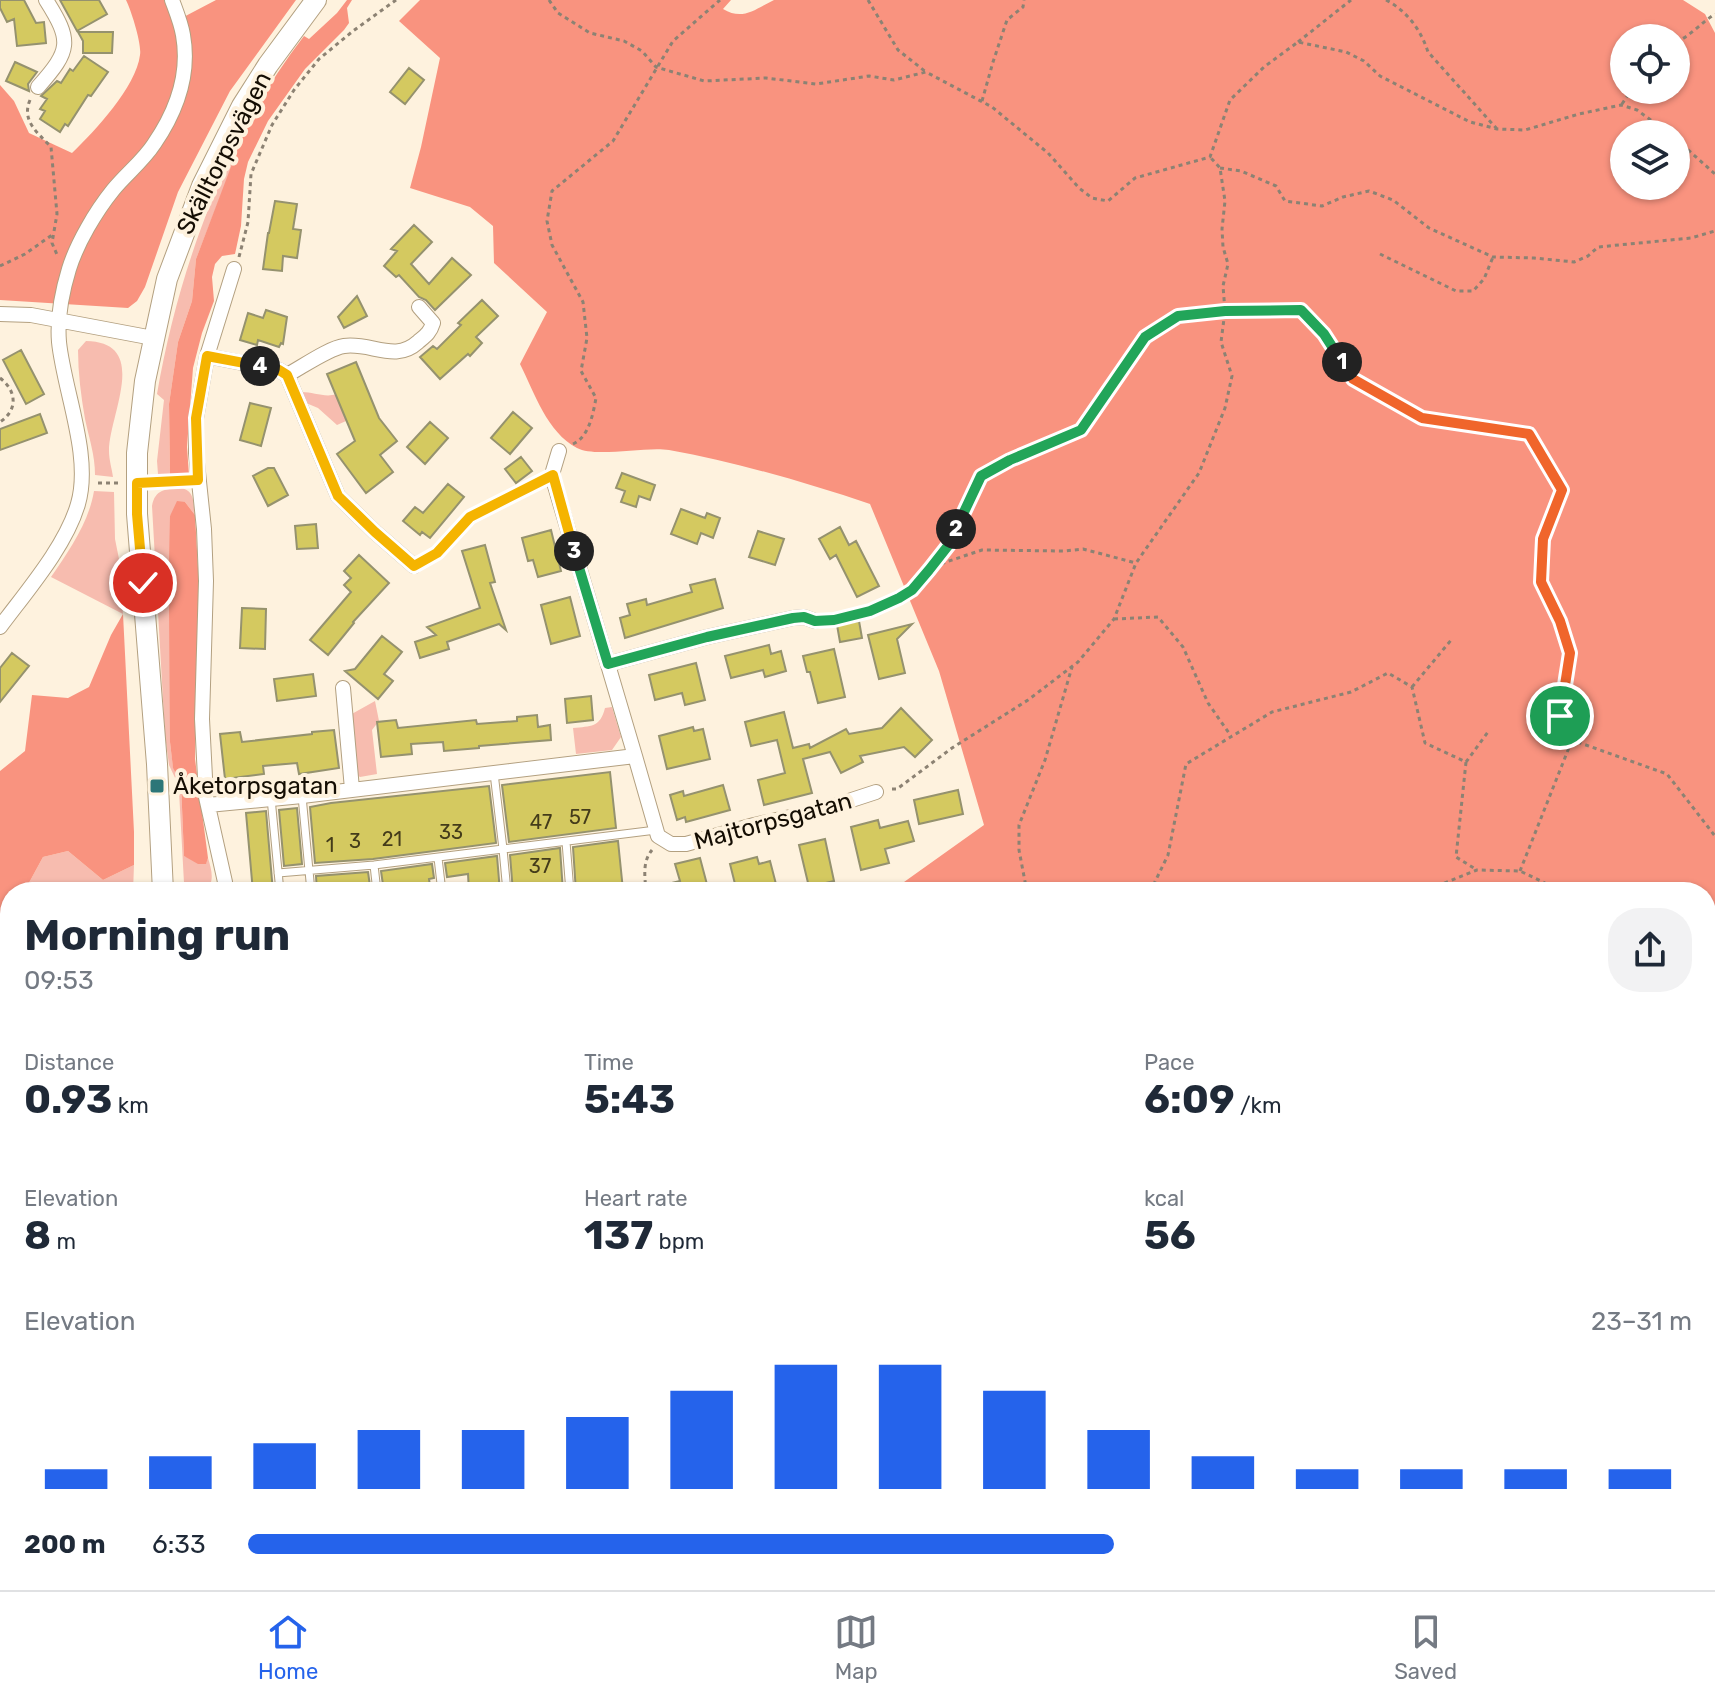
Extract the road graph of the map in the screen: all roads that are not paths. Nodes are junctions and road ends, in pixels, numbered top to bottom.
1 (46, 0) edge
2 (172, 0) edge
3 (316, 0) edge
4 (38, 87) road end
5 (234, 269) road end
6 (419, 307) dead end
7 (0, 314) edge
8 (60, 320) junction
9 (153, 338) junction
10 (207, 356) junction
11 (287, 375) junction
12 (559, 451) road end
13 (414, 566) road end
14 (815, 621) road end
15 (0, 627) edge
16 (608, 664) junction
17 (343, 688) dead end
18 (635, 756) junction
19 (494, 773) junction
20 (352, 789) junction
21 (876, 792) road end
22 (302, 796) junction
23 (271, 798) junction
24 (208, 805) junction
25 (660, 835) junction
26 (566, 842) junction
27 (503, 849) junction
28 (438, 858) junction
29 (374, 865) junction
30 (309, 871) junction
31 (278, 873) junction
32 (163, 882) edge
33 (225, 882) edge
34 (279, 882) edge
35 (310, 882) edge
36 (376, 882) edge
37 (441, 882) edge
38 (506, 882) edge
39 (569, 882) edge

1 - 4 street
2 - 8 street
3 - 9 street, Skälltorpsvägen
5 - 10 street
6 - 11 street
7 - 8 street
8 - 9 street
8 - 15 street
9 - 32 street, Skälltorpsvägen
10 - 11 street
10 - 24 street
11 - 13 street
12 - 16 street, Majtorpsgatan
14 - 16 street
16 - 18 street, Majtorpsgatan
17 - 20 street
18 - 19 street
18 - 25 street, Majtorpsgatan
19 - 20 street
19 - 27 lane
20 - 22 street
21 - 25 street, Majtorpsgatan
22 - 23 street
22 - 30 lane
23 - 24 street
23 - 31 lane
24 - 33 street
25 - 26 lane
26 - 27 lane
26 - 39 lane
27 - 28 lane
27 - 38 lane
28 - 29 lane
28 - 37 lane
29 - 30 lane
29 - 36 lane
30 - 31 lane
30 - 35 lane
31 - 34 lane

